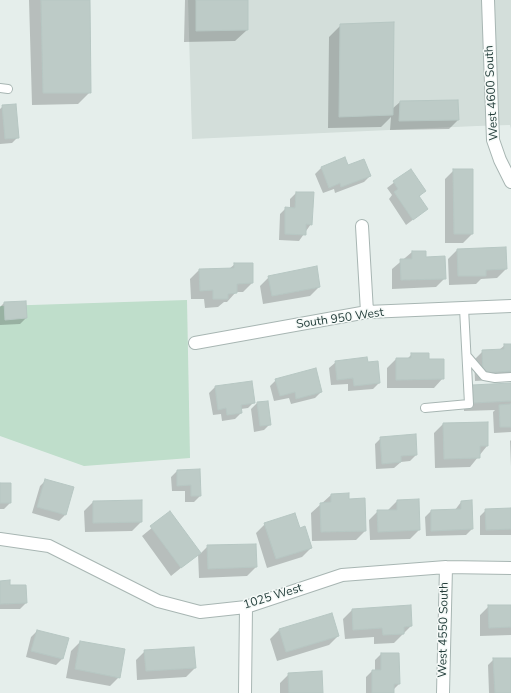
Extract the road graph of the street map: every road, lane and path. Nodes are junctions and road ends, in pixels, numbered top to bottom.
1 (488, 0) edge
2 (511, 182) edge
3 (362, 226) dead end
4 (511, 306) edge
5 (464, 308) junction
6 (367, 312) junction
7 (195, 343) dead end
8 (467, 356) junction
9 (511, 377) edge
10 (425, 408) dead end
11 (0, 539) edge
12 (446, 567) junction
13 (511, 568) edge
14 (246, 607) junction
15 (245, 693) edge
16 (443, 693) edge

1 - 2 street, West 4600 South
3 - 6 street
4 - 5 street, South 950 West
5 - 6 street, South 950 West
5 - 8 lane
6 - 7 street, South 950 West
8 - 9 lane
8 - 10 lane
11 - 14 street, 1025 West
12 - 13 street, 1025 West
12 - 14 street, 1025 West
12 - 16 street, West 4550 South
14 - 15 street

